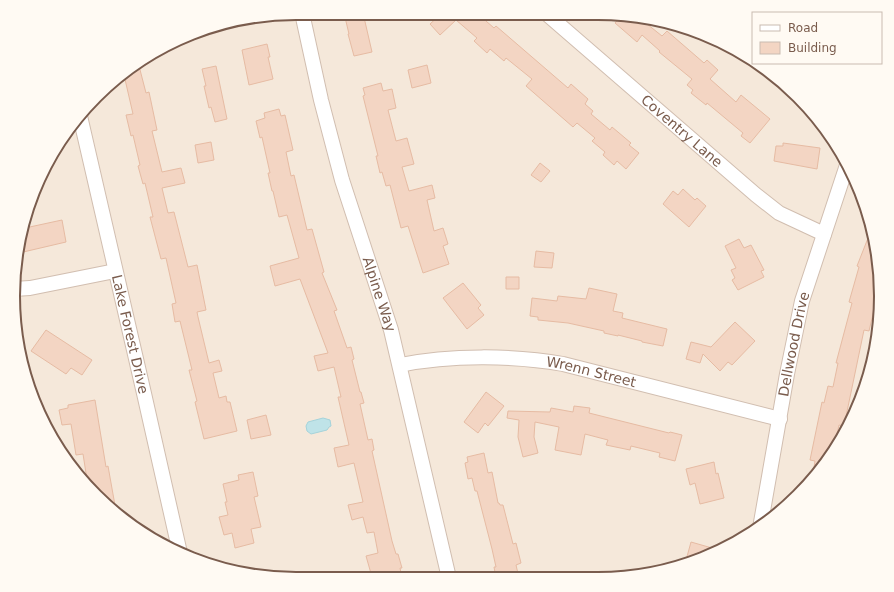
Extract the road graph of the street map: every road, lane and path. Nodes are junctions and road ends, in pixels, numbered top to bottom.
1 (304, 20) edge
2 (554, 20) edge
3 (81, 122) edge
4 (845, 172) edge
5 (824, 234) junction
6 (115, 271) junction
7 (20, 289) edge
8 (400, 365) junction
9 (780, 419) junction
10 (762, 518) edge
11 (178, 546) edge
12 (448, 572) edge

1 - 8 street, Alpine Way
2 - 5 street, Coventry Lane
3 - 6 street, Lake Forest Drive
4 - 5 street, Dellwood Drive
5 - 9 street, Dellwood Drive
6 - 7 street
6 - 11 street, Lake Forest Drive
8 - 9 street, Wrenn Street
8 - 12 street, Alpine Way
9 - 10 street, Dellwood Drive

